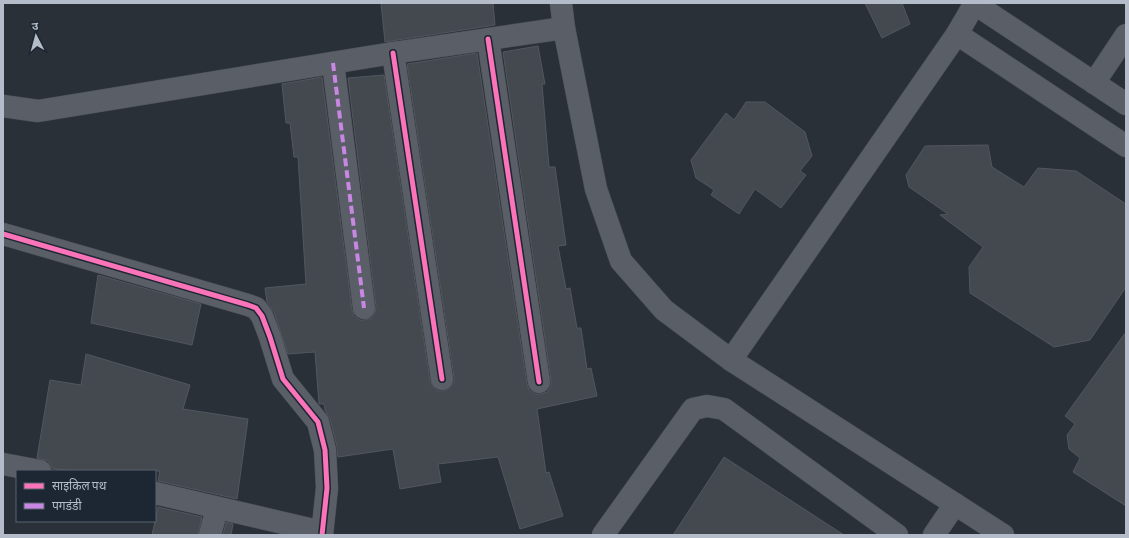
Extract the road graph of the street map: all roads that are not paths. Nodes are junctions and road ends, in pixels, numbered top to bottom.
1 (561, 3) edge
2 (975, 4) edge
3 (564, 28) junction
4 (958, 34) junction
5 (1126, 35) edge
6 (488, 39) junction
7 (393, 53) junction
8 (333, 63) junction
9 (1094, 83) junction
10 (1126, 104) edge
11 (3, 106) edge
12 (1126, 146) edge
13 (3, 234) edge
14 (364, 308) dead end
15 (731, 360) junction
16 (442, 379) dead end
17 (539, 382) dead end
18 (3, 464) edge
19 (35, 470) edge
20 (156, 494) edge
21 (955, 504) junction
22 (217, 508) junction
23 (322, 534) edge
24 (210, 535) edge
25 (603, 535) edge
26 (897, 535) edge
27 (934, 535) edge
28 (1003, 535) edge

1 - 3 street
2 - 4 street
2 - 9 street
3 - 6 street
3 - 15 street
4 - 12 street
4 - 15 street
5 - 9 street
6 - 7 street
6 - 17 street
7 - 8 street
7 - 16 street
8 - 11 street
8 - 14 street
9 - 10 street
13 - 23 street
15 - 21 street
18 - 19 street
20 - 22 street
21 - 27 street
21 - 28 street
22 - 23 street
22 - 24 street
25 - 26 street

